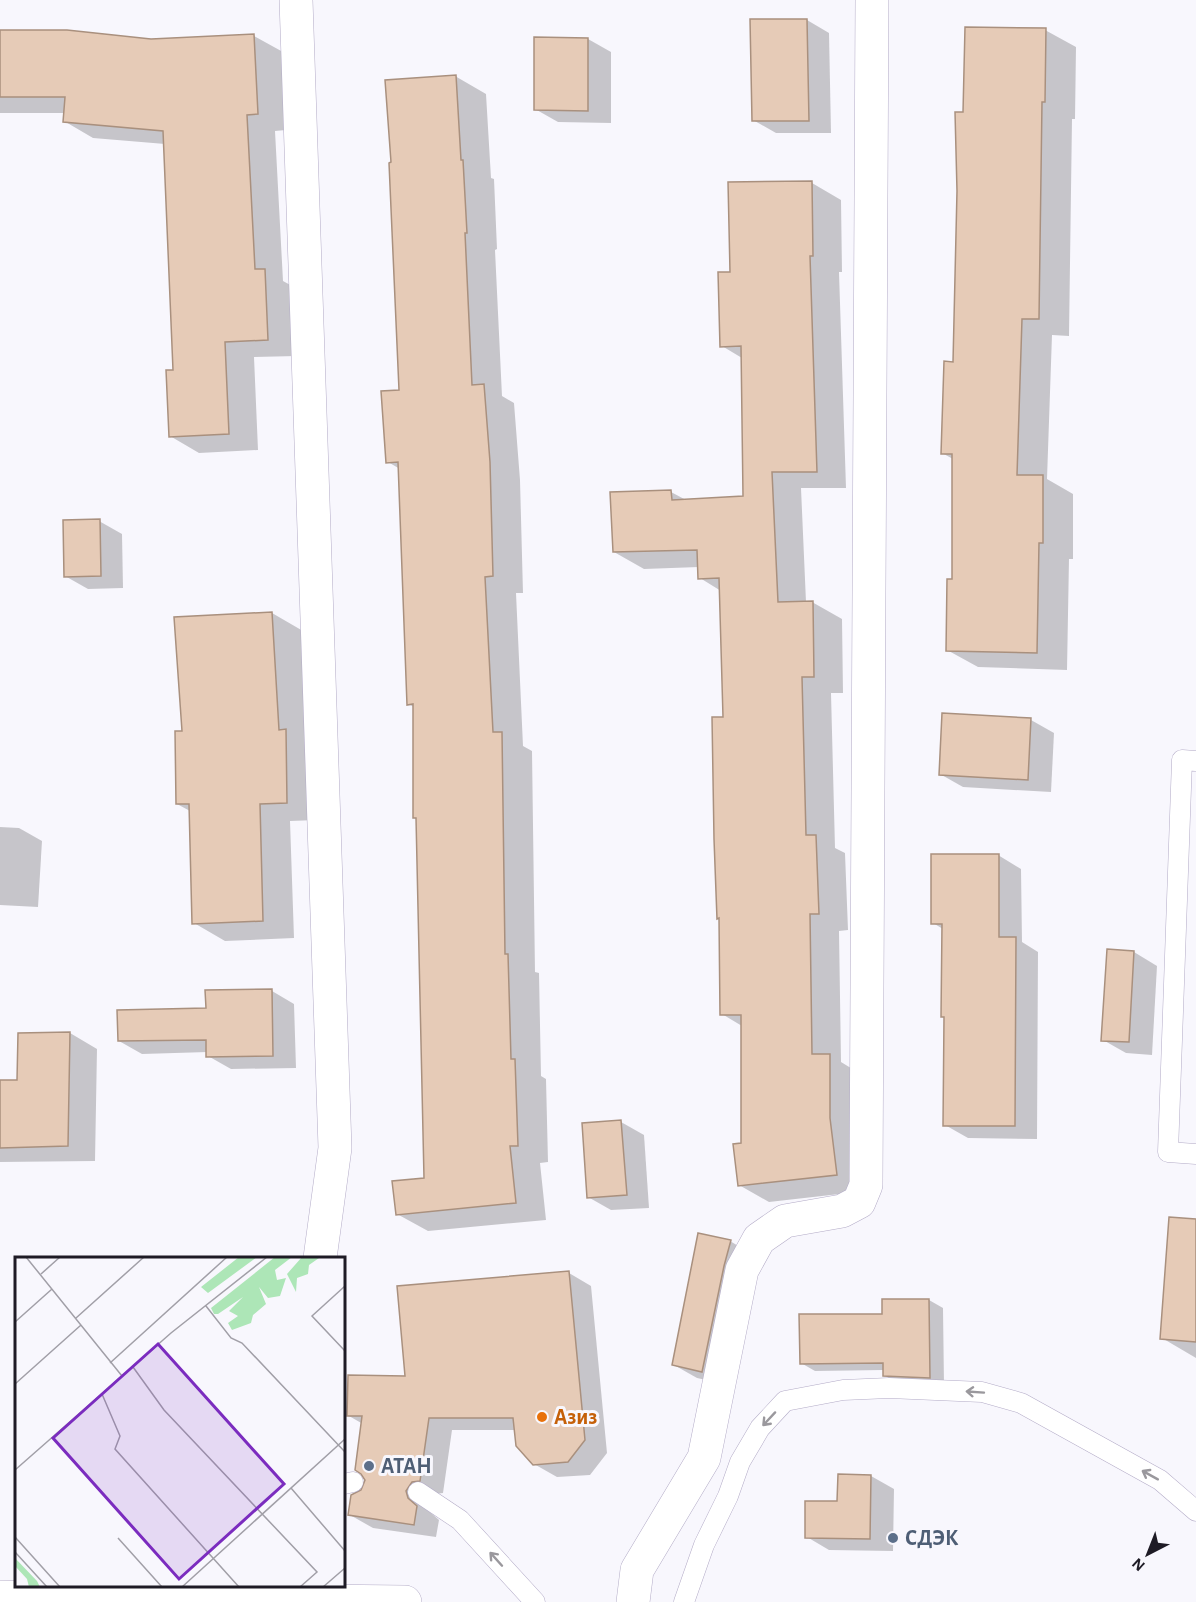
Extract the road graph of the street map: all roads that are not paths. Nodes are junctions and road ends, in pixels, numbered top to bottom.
1 (296, 0) edge
2 (872, 0) edge
3 (1196, 761) edge
4 (1196, 1154) edge
5 (320, 1257) edge
6 (418, 1492) dead end
7 (1196, 1511) edge
8 (289, 1593) edge
9 (0, 1597) edge
10 (405, 1602) edge
11 (535, 1602) edge
12 (633, 1602) edge
13 (684, 1602) edge

1 - 5 street
2 - 12 street
3 - 4 lane
11 -> 6 lane
7 -> 13 lane
8 - 9 street
8 - 10 street

